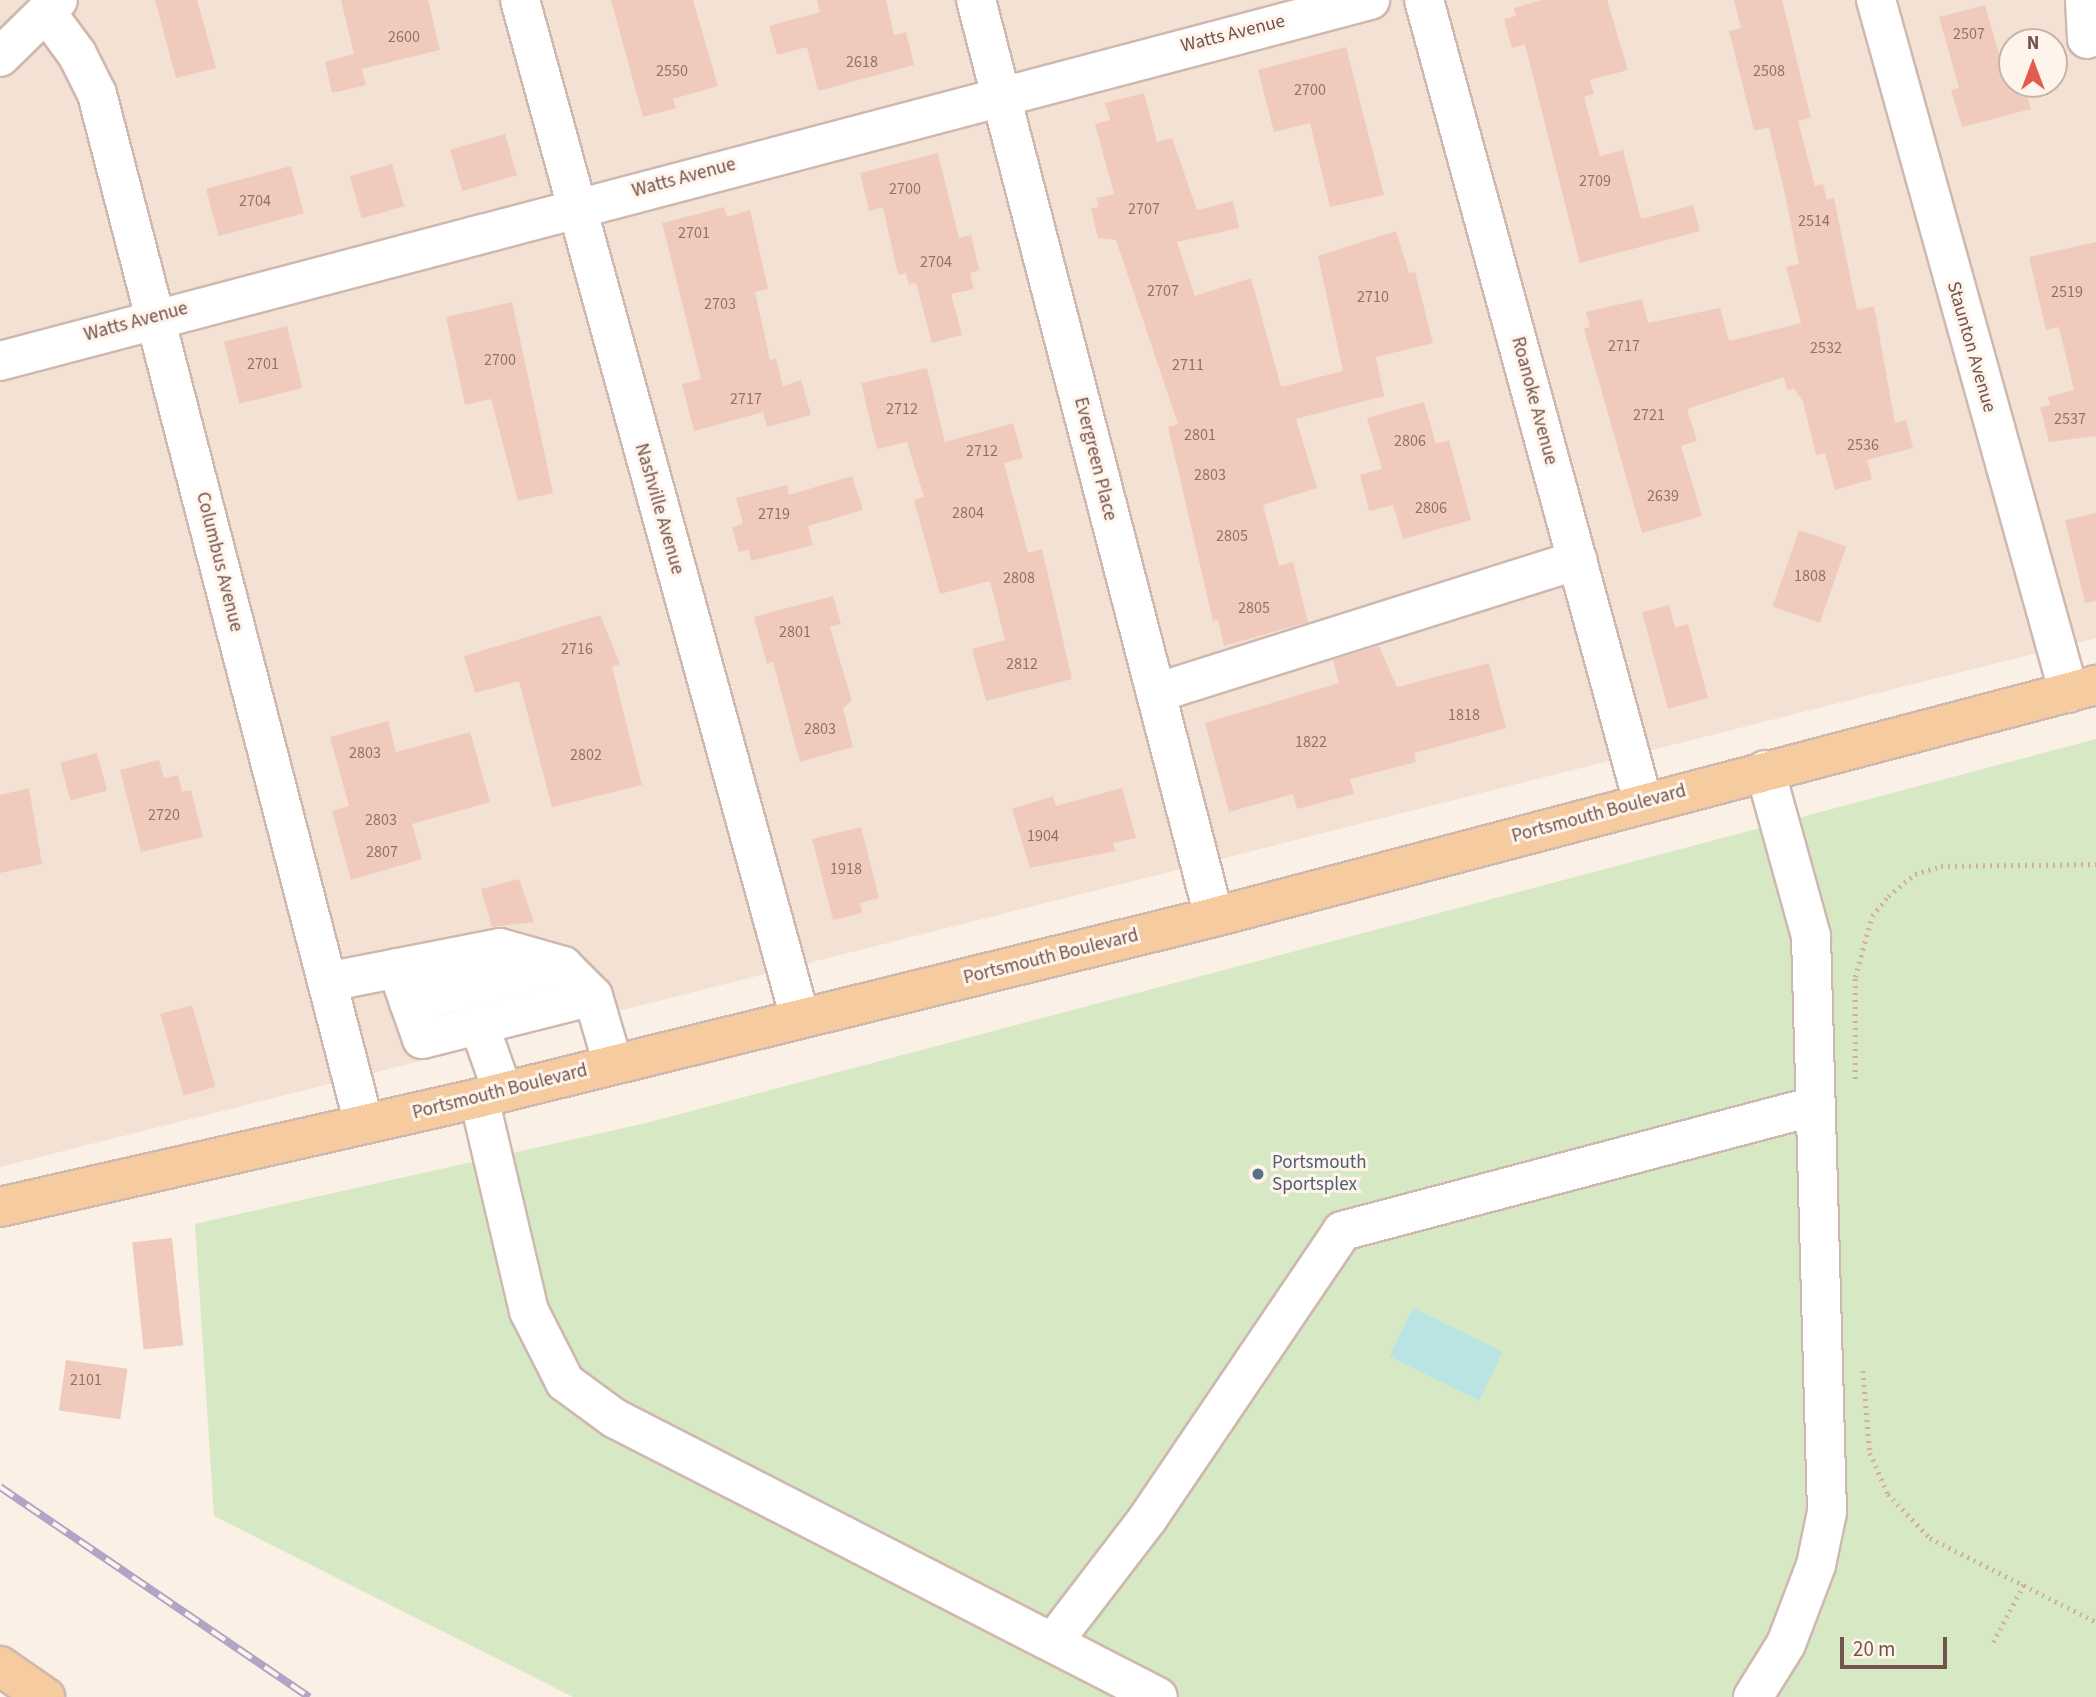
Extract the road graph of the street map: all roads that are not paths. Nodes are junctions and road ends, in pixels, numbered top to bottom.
1 (520, 0) edge
2 (976, 0) edge
3 (1370, 0) edge
4 (1424, 0) edge
5 (1876, 0) edge
6 (2085, 0) edge
7 (52, 6) edge
8 (2087, 39) dead end
9 (0, 57) edge
10 (1002, 94) junction
11 (575, 207) junction
12 (156, 315) junction
13 (0, 360) edge
14 (1577, 561) junction
15 (2082, 689) edge
16 (1156, 693) junction
17 (1765, 770) junction
18 (1643, 802) junction
19 (1214, 917) junction
20 (327, 982) junction
21 (403, 986) junction
22 (593, 996) junction
23 (800, 1018) junction
24 (479, 1025) junction
25 (613, 1064) junction
26 (491, 1095) junction
27 (1816, 1106) junction
28 (364, 1124) junction
29 (0, 1207) edge
30 (1054, 1642) junction
31 (0, 1666) edge
32 (45, 1697) edge
33 (1158, 1697) edge
34 (1753, 1697) edge

1 - 11 street, Nashville Avenue
2 - 10 street, Evergreen Place
3 - 10 street, Watts Avenue
4 - 14 street, Roanoke Avenue
5 - 15 street, Staunton Avenue
6 - 8 street
7 - 9 street
7 - 12 street, Columbus Avenue
10 - 11 street, Watts Avenue
10 - 16 street, Evergreen Place
11 - 12 street, Watts Avenue
11 - 23 street, Nashville Avenue
12 - 13 street, Watts Avenue
12 - 20 street, Columbus Avenue
14 - 16 street
14 - 18 street, Roanoke Avenue
15 - 17 main road, Portsmouth Boulevard
16 - 19 street, Evergreen Place
17 - 18 main road, Portsmouth Boulevard
17 - 27 street
18 - 19 main road, Portsmouth Boulevard
19 - 23 main road, Portsmouth Boulevard
20 - 21 street
20 - 28 street, Columbus Avenue
21 - 22 street
21 - 24 street
22 - 24 street
22 - 25 street
23 - 25 main road, Portsmouth Boulevard
24 - 26 street
25 - 26 main road, Portsmouth Boulevard
26 - 28 main road, Portsmouth Boulevard
26 - 30 street
27 - 30 street
27 - 34 street
28 - 29 main road, Portsmouth Boulevard
30 - 33 street
31 - 32 main road

